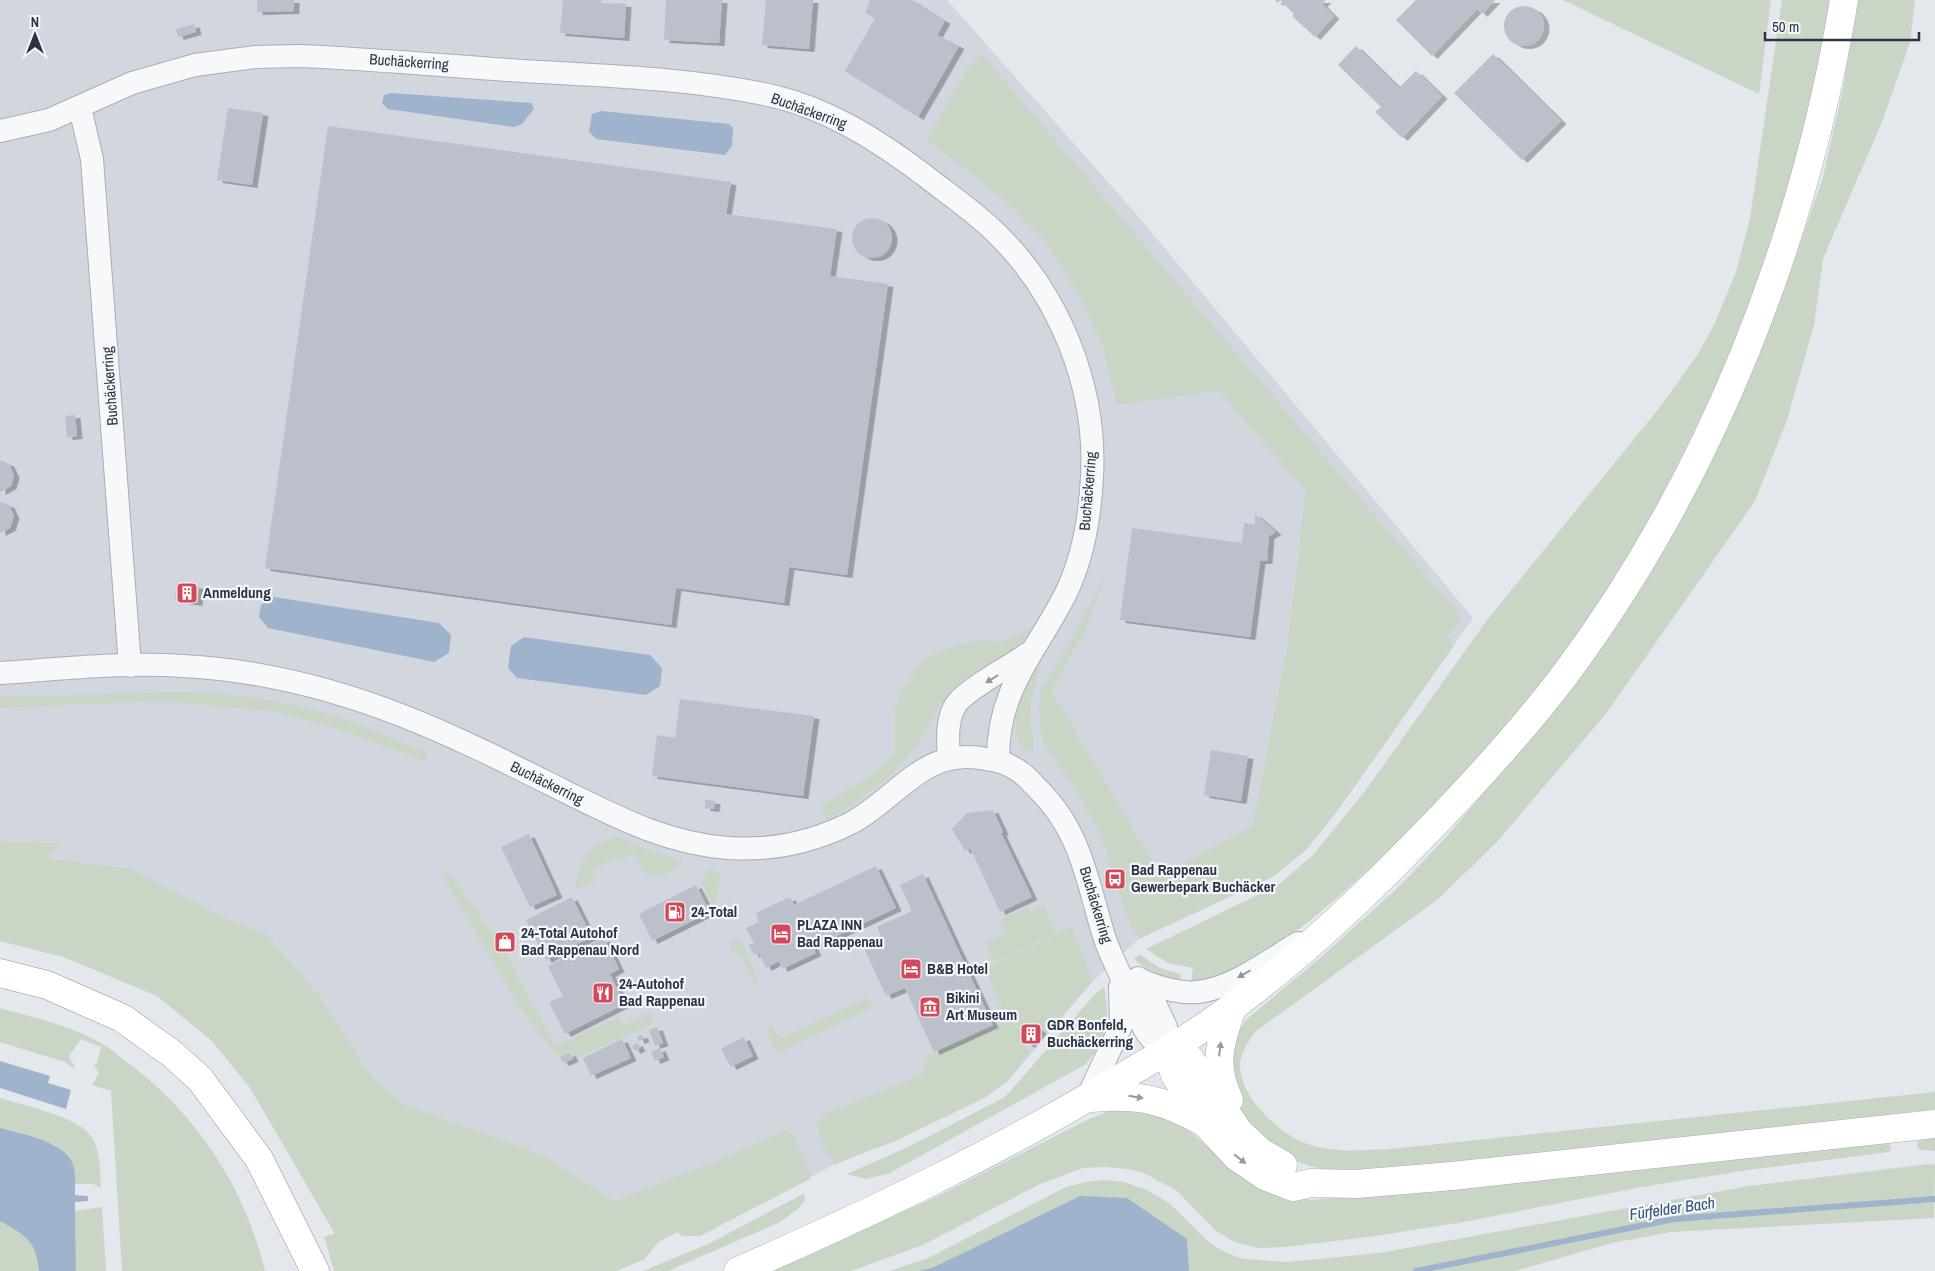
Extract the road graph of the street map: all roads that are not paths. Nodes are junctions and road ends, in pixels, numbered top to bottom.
1 (1844, 0) edge
2 (80, 108) junction
3 (0, 131) edge
4 (1032, 651) junction
5 (130, 666) junction
6 (0, 673) edge
7 (949, 759) junction
8 (998, 761) junction
9 (1332, 924) junction
10 (1117, 964) junction
11 (0, 973) edge
12 (1145, 982) junction
13 (1233, 1006) junction
14 (1167, 1051) junction
15 (1087, 1098) junction
16 (1206, 1124) junction
17 (1935, 1124) edge
18 (1304, 1177) junction
19 (285, 1209) junction
20 (299, 1271) edge
21 (316, 1271) edge
22 (738, 1271) edge

1 - 9 main road
2 - 3 street, Buchäckerring
2 - 4 street, Buchäckerring
2 - 5 street, Buchäckerring
4 -> 7 street, Buchäckerring
4 - 8 street, Buchäckerring
5 - 6 street, Buchäckerring
5 - 7 street, Buchäckerring
7 - 8 street, Buchäckerring
8 - 10 street, Buchäckerring
9 -> 12 street
9 - 13 main road
10 - 12 street
10 - 14 street, Buchäckerring
10 - 15 street, Buchäckerring
11 - 19 main road
12 - 14 street
13 - 14 main road
18 -> 13 main road
14 - 15 main road
14 - 16 main road
14 - 18 main road
15 -> 16 main road
15 - 22 main road
16 -> 18 main road
17 - 18 main road
19 - 20 main road
19 - 21 main road

